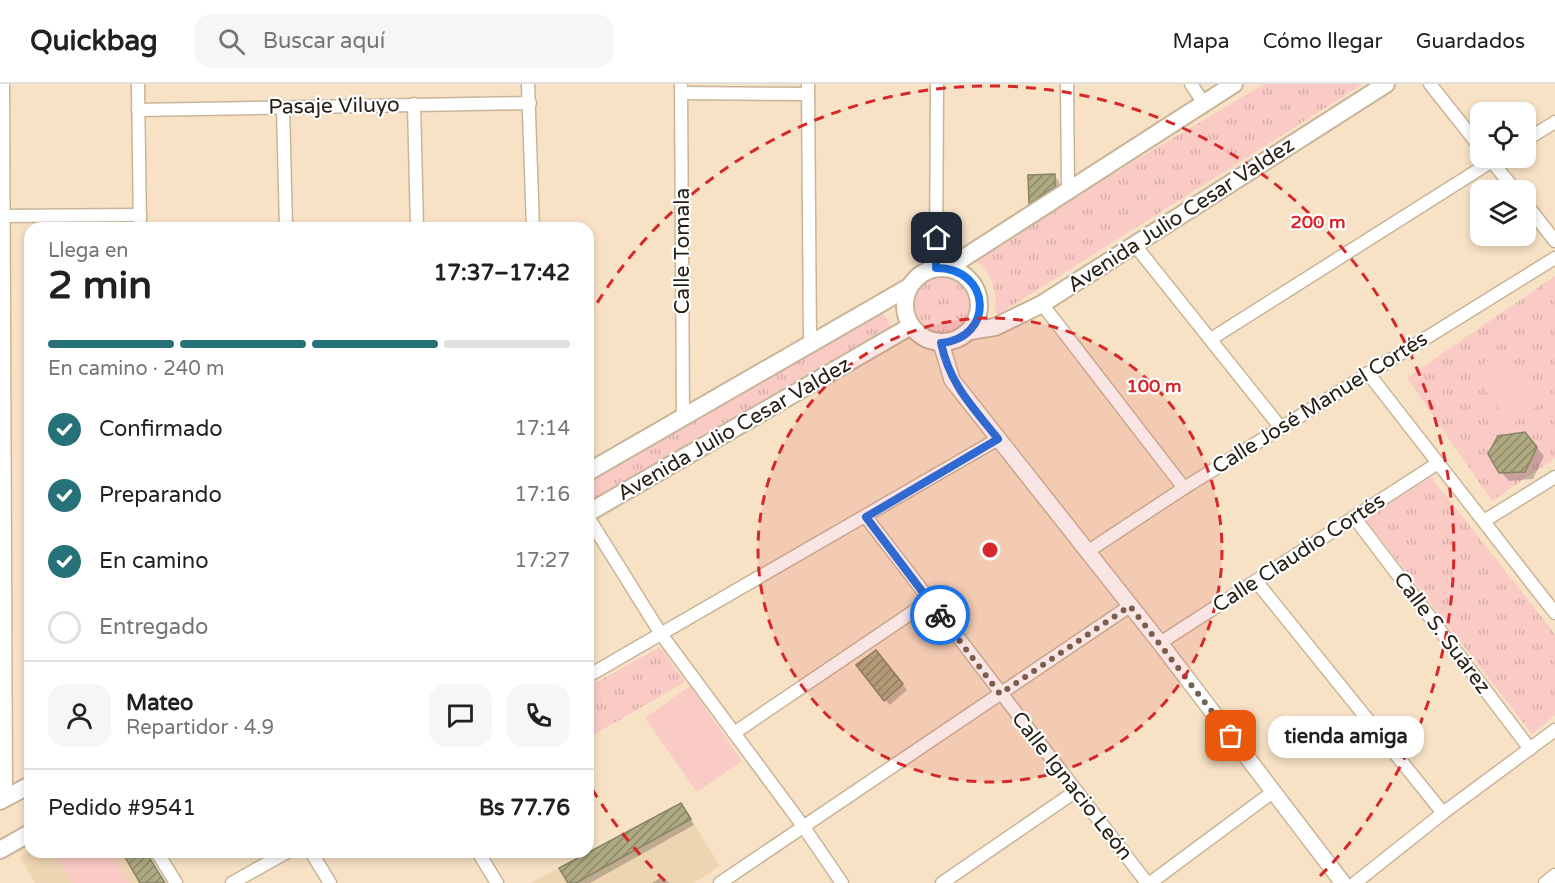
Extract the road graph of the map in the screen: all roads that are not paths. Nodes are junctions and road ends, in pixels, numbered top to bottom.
1 (3, 84) edge
2 (138, 84) edge
3 (528, 84) edge
4 (937, 84) edge
5 (1067, 84) edge
6 (1191, 84) edge
7 (1234, 84) edge
8 (1386, 84) edge
9 (1430, 84) edge
10 (682, 88) edge
11 (808, 89) edge
12 (530, 102) junction
13 (1203, 102) junction
14 (414, 104) junction
15 (283, 107) junction
16 (138, 110) junction
17 (1555, 122) edge
18 (1470, 134) edge
19 (1536, 134) edge
20 (1479, 168) edge
21 (1068, 189) junction
22 (3, 216) junction
23 (1536, 217) edge
24 (140, 222) edge
25 (286, 222) edge
26 (417, 222) edge
27 (533, 222) edge
28 (1555, 241) edge
29 (1134, 244) junction
30 (1555, 258) edge
31 (2, 266) edge
32 (942, 268) junction
33 (909, 287) junction
34 (1042, 304) junction
35 (911, 326) junction
36 (970, 332) junction
37 (1211, 339) junction
38 (810, 343) junction
39 (941, 343) junction
40 (1368, 373) junction
41 (682, 418) junction
42 (1281, 428) junction
43 (998, 439) junction
44 (1438, 463) junction
45 (594, 469) edge
46 (1555, 477) edge
47 (1184, 488) junction
48 (594, 511) edge
49 (866, 517) junction
50 (1354, 517) junction
51 (1484, 521) junction
52 (594, 525) edge
53 (1087, 552) junction
54 (1256, 581) junction
55 (1550, 598) edge
56 (929, 601) junction
57 (1130, 606) junction
58 (1555, 613) edge
59 (661, 634) junction
60 (1160, 643) junction
61 (594, 673) edge
62 (1000, 694) junction
63 (1555, 730) edge
64 (734, 734) junction
65 (1530, 749) junction
66 (24, 788) edge
67 (1076, 791) junction
68 (1274, 791) junction
69 (3, 800) edge
70 (1443, 813) junction
71 (803, 826) junction
72 (24, 836) edge
73 (0, 850) edge
74 (161, 858) edge
75 (276, 858) edge
76 (314, 858) edge
77 (482, 858) edge
78 (1555, 874) edge
79 (176, 883) edge
80 (232, 883) edge
81 (330, 883) edge
82 (497, 883) edge
83 (720, 883) edge
84 (842, 883) edge
85 (942, 883) edge
86 (1148, 883) edge
87 (1343, 883) edge
88 (1355, 883) edge
89 (1545, 883) edge

1 - 22 street
2 - 16 street
3 - 12 street
4 - 32 street
5 - 21 street
6 - 13 street
7 - 13 main road
8 - 29 main road, Avenida Julio Cesar Valdez
9 - 18 street
10 - 11 street
10 - 41 street, Calle Tomala
11 - 38 street
12 - 14 street, Pasaje Viluyo
12 - 27 street
13 - 21 main road
14 - 15 street, Pasaje Viluyo
14 - 26 street
15 - 16 street, Pasaje Viluyo
15 - 25 street
16 - 24 street
17 - 19 street
20 - 37 street
21 - 32 main road
22 - 24 street
22 - 31 street
23 - 28 street
29 - 34 main road, Avenida Julio Cesar Valdez
29 - 37 street
30 - 40 street, Calle José Manuel Cortés
31 - 69 street
32 - 33 main road
32 - 36 main road
33 - 35 main road
33 - 38 main road, Avenida Julio Cesar Valdez
34 - 36 main road, Avenida Julio Cesar Valdez
34 - 47 street
35 - 39 main road
35 - 48 main road, Avenida Julio Cesar Valdez
36 - 39 main road
37 - 42 street
38 - 41 main road, Avenida Julio Cesar Valdez
39 - 43 street
40 - 42 street, Calle José Manuel Cortés
40 - 44 street
41 - 45 main road, Avenida Julio Cesar Valdez
42 - 47 street, Calle José Manuel Cortés
43 - 49 street
43 - 53 street
44 - 50 street, Calle Claudio Cortés
44 - 51 street
46 - 51 street
47 - 53 street, Calle José Manuel Cortés
49 - 56 street, Calle Ignacio León
49 - 59 street
50 - 54 street, Calle Claudio Cortés
50 - 65 street, Calle S. Suárez
51 - 55 street
52 - 59 street
53 - 57 street
54 - 60 street, Calle Claudio Cortés
54 - 70 street
55 - 58 street
56 - 62 street, Calle Ignacio León
56 - 64 street
57 - 60 street
57 - 62 street
59 - 61 street
59 - 64 street
60 - 68 street
62 - 67 street, Calle Ignacio León
62 - 71 street
63 - 65 street
64 - 71 street
65 - 70 street
66 - 69 main road
67 - 85 street
67 - 86 street, Calle Ignacio León
68 - 86 street
68 - 87 street
70 - 88 street
71 - 83 street
71 - 84 street
72 - 73 main road
74 - 79 street
75 - 80 street
76 - 81 street
77 - 82 street
78 - 89 street

